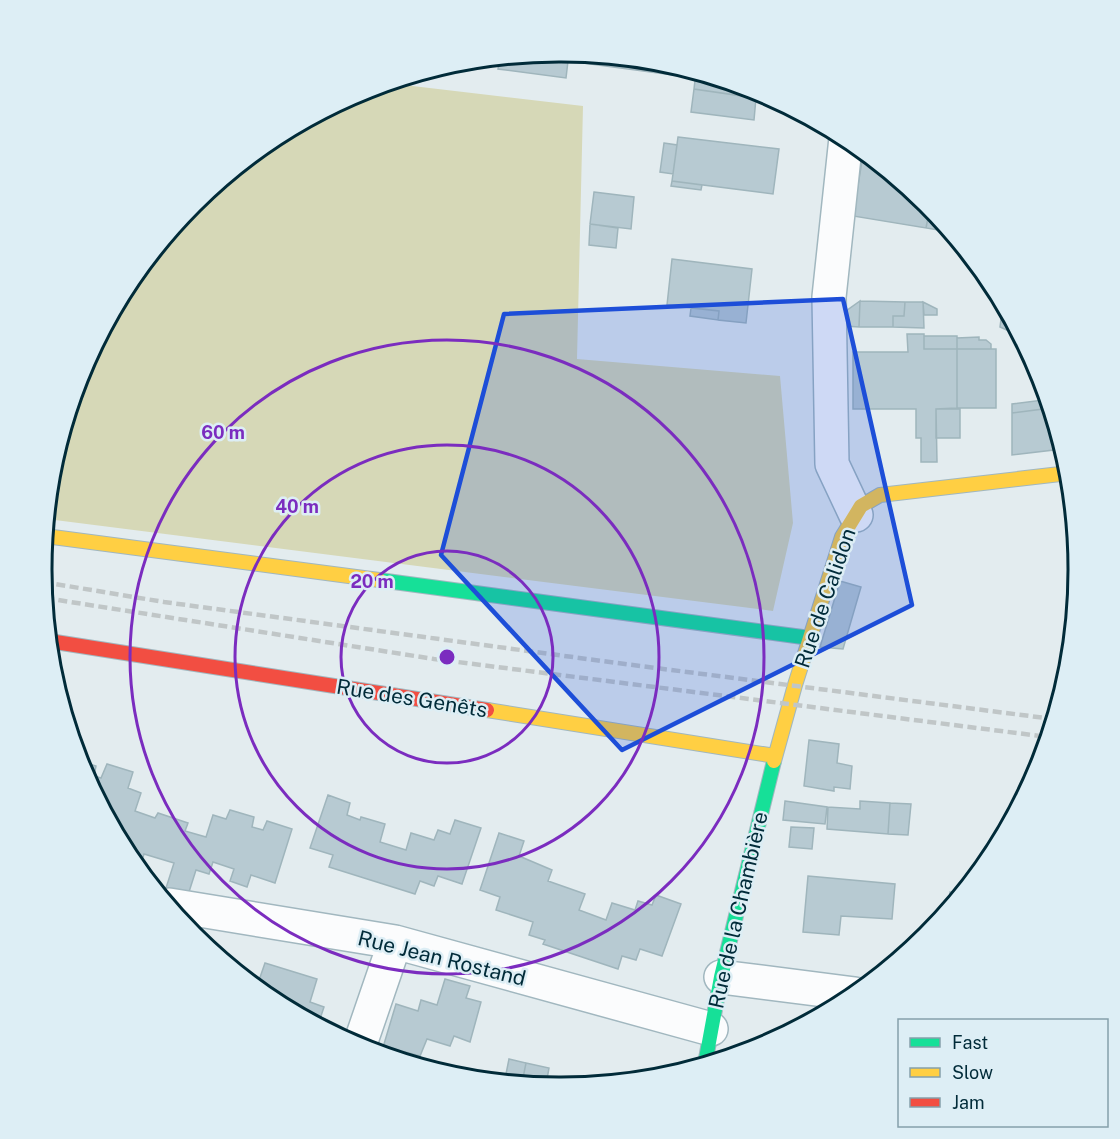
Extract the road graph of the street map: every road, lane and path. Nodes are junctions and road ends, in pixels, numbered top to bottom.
1 (845, 150) edge
2 (1059, 474) edge
3 (856, 515) junction
4 (54, 537) edge
5 (810, 638) junction
6 (58, 642) edge
7 (775, 756) junction
8 (181, 907) edge
9 (395, 942) junction
10 (721, 977) junction
11 (840, 992) edge
12 (711, 1029) junction
13 (363, 1037) edge
14 (707, 1055) edge

1 - 3 street
2 - 3 street, Rue de Calidon
3 - 5 street, Rue de Calidon
4 - 5 street
5 - 7 street, Rue de Calidon
6 - 7 street, Rue des Genêts
7 - 10 street, Rue de la Chambière
8 - 9 street, Rue Jean Rostand
9 - 12 street, Rue Jean Rostand
9 - 13 street
10 - 11 street
10 - 12 street, Rue de la Chambière
12 - 14 street, Rue de la Chambière

